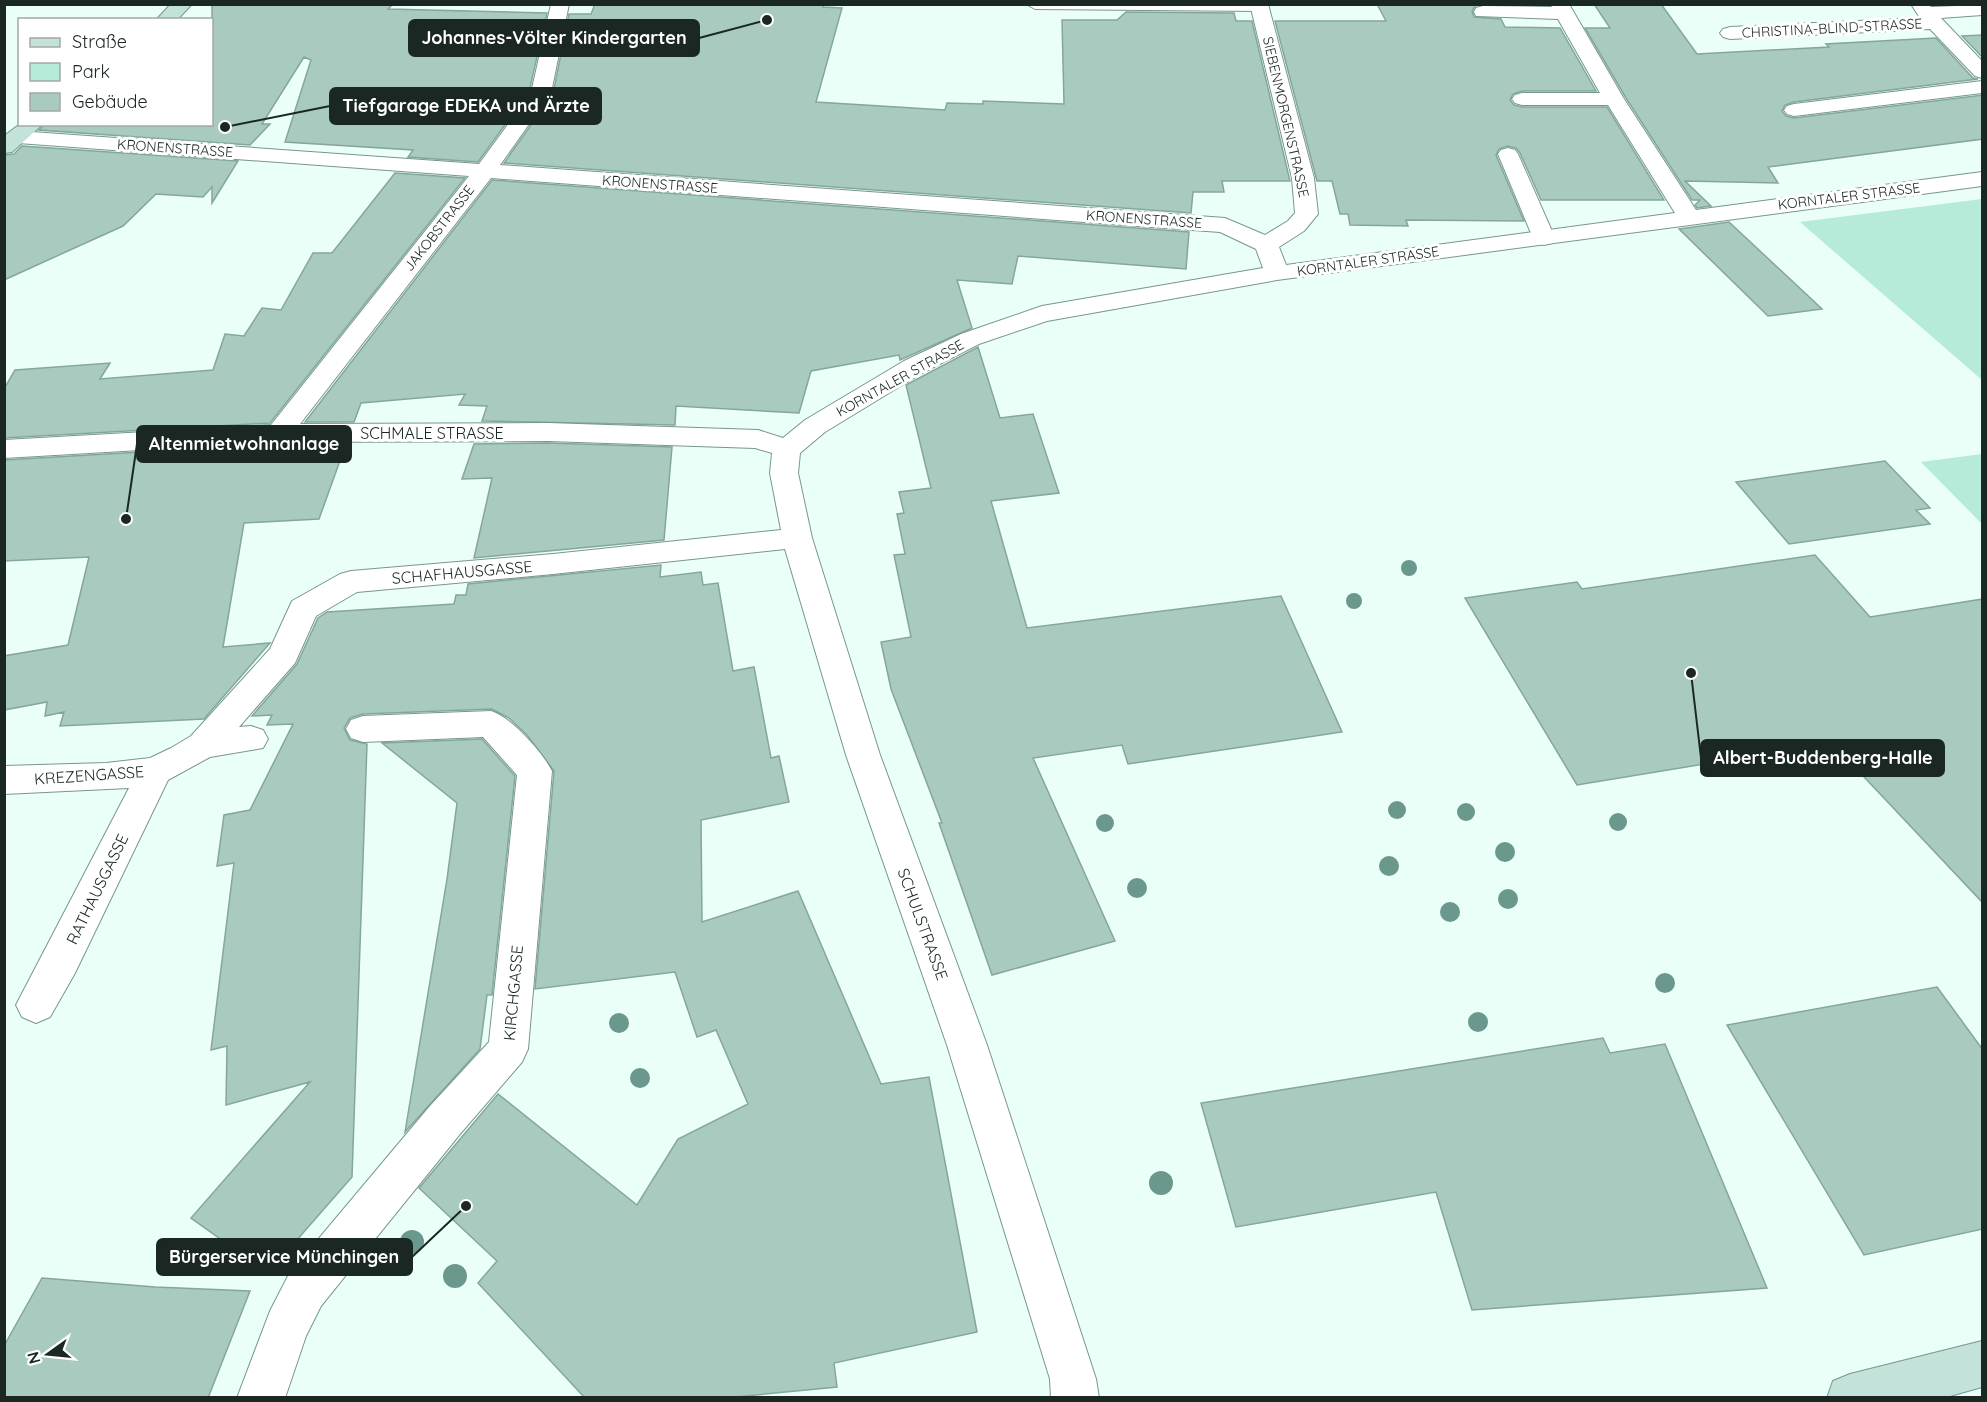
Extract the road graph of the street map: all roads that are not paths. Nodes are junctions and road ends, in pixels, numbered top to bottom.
1 (183, 4) edge
2 (560, 4) edge
3 (1035, 4) edge
4 (1259, 5) edge
5 (1562, 9) edge
6 (1983, 10) edge
7 (1483, 12) dead end
8 (1926, 13) edge
9 (167, 18) edge
10 (1730, 33) dead end
11 (1983, 72) edge
12 (1983, 87) edge
13 (1522, 99) dead end
14 (1614, 99) junction
15 (1794, 110) dead end
16 (19, 136) edge
17 (1508, 154) dead end
18 (484, 172) junction
19 (1983, 179) edge
20 (1690, 218) junction
21 (1544, 238) junction
22 (1266, 245) junction
23 (1277, 273) junction
24 (279, 433) junction
25 (4, 449) edge
26 (787, 449) junction
27 (797, 538) junction
28 (363, 729) dead end
29 (251, 739) dead end
30 (203, 745) junction
31 (155, 771) junction
32 (6, 783) edge
33 (36, 1005) dead end
34 (1983, 1364) edge
35 (261, 1398) edge
36 (1075, 1398) edge
37 (1850, 1398) edge

1 - 9 street
2 - 18 street, JAKOBSTRASSE
3 - 4 lane
4 - 22 street, SIEBENMORGENSTRASSE
5 - 7 street
5 - 14 street
6 - 8 street, CHRISTINA-BLIND-STRASSE
8 - 10 street, CHRISTINA-BLIND-STRASSE
8 - 11 street, CHRISTINA-BLIND-STRASSE
12 - 15 street
13 - 14 street
14 - 20 street
16 - 18 street, KRONENSTRASSE
17 - 21 lane
18 - 22 street, KRONENSTRASSE
18 - 24 street, JAKOBSTRASSE
19 - 20 street, KORNTALER STRASSE
20 - 21 street, KORNTALER STRASSE
21 - 23 street, KORNTALER STRASSE
22 - 23 street
23 - 26 street, KORNTALER STRASSE
24 - 25 street, SCHMALE STRASSE
24 - 26 street, SCHMALE STRASSE
26 - 27 street, SCHULSTRASSE
27 - 30 street, SCHAFHAUSGASSE
27 - 36 street, SCHULSTRASSE
28 - 35 street, KIRCHGASSE
29 - 30 street
30 - 31 street, KREZENGASSE
31 - 32 street, KREZENGASSE
31 - 33 street, RATHAUSGASSE
34 - 37 street

